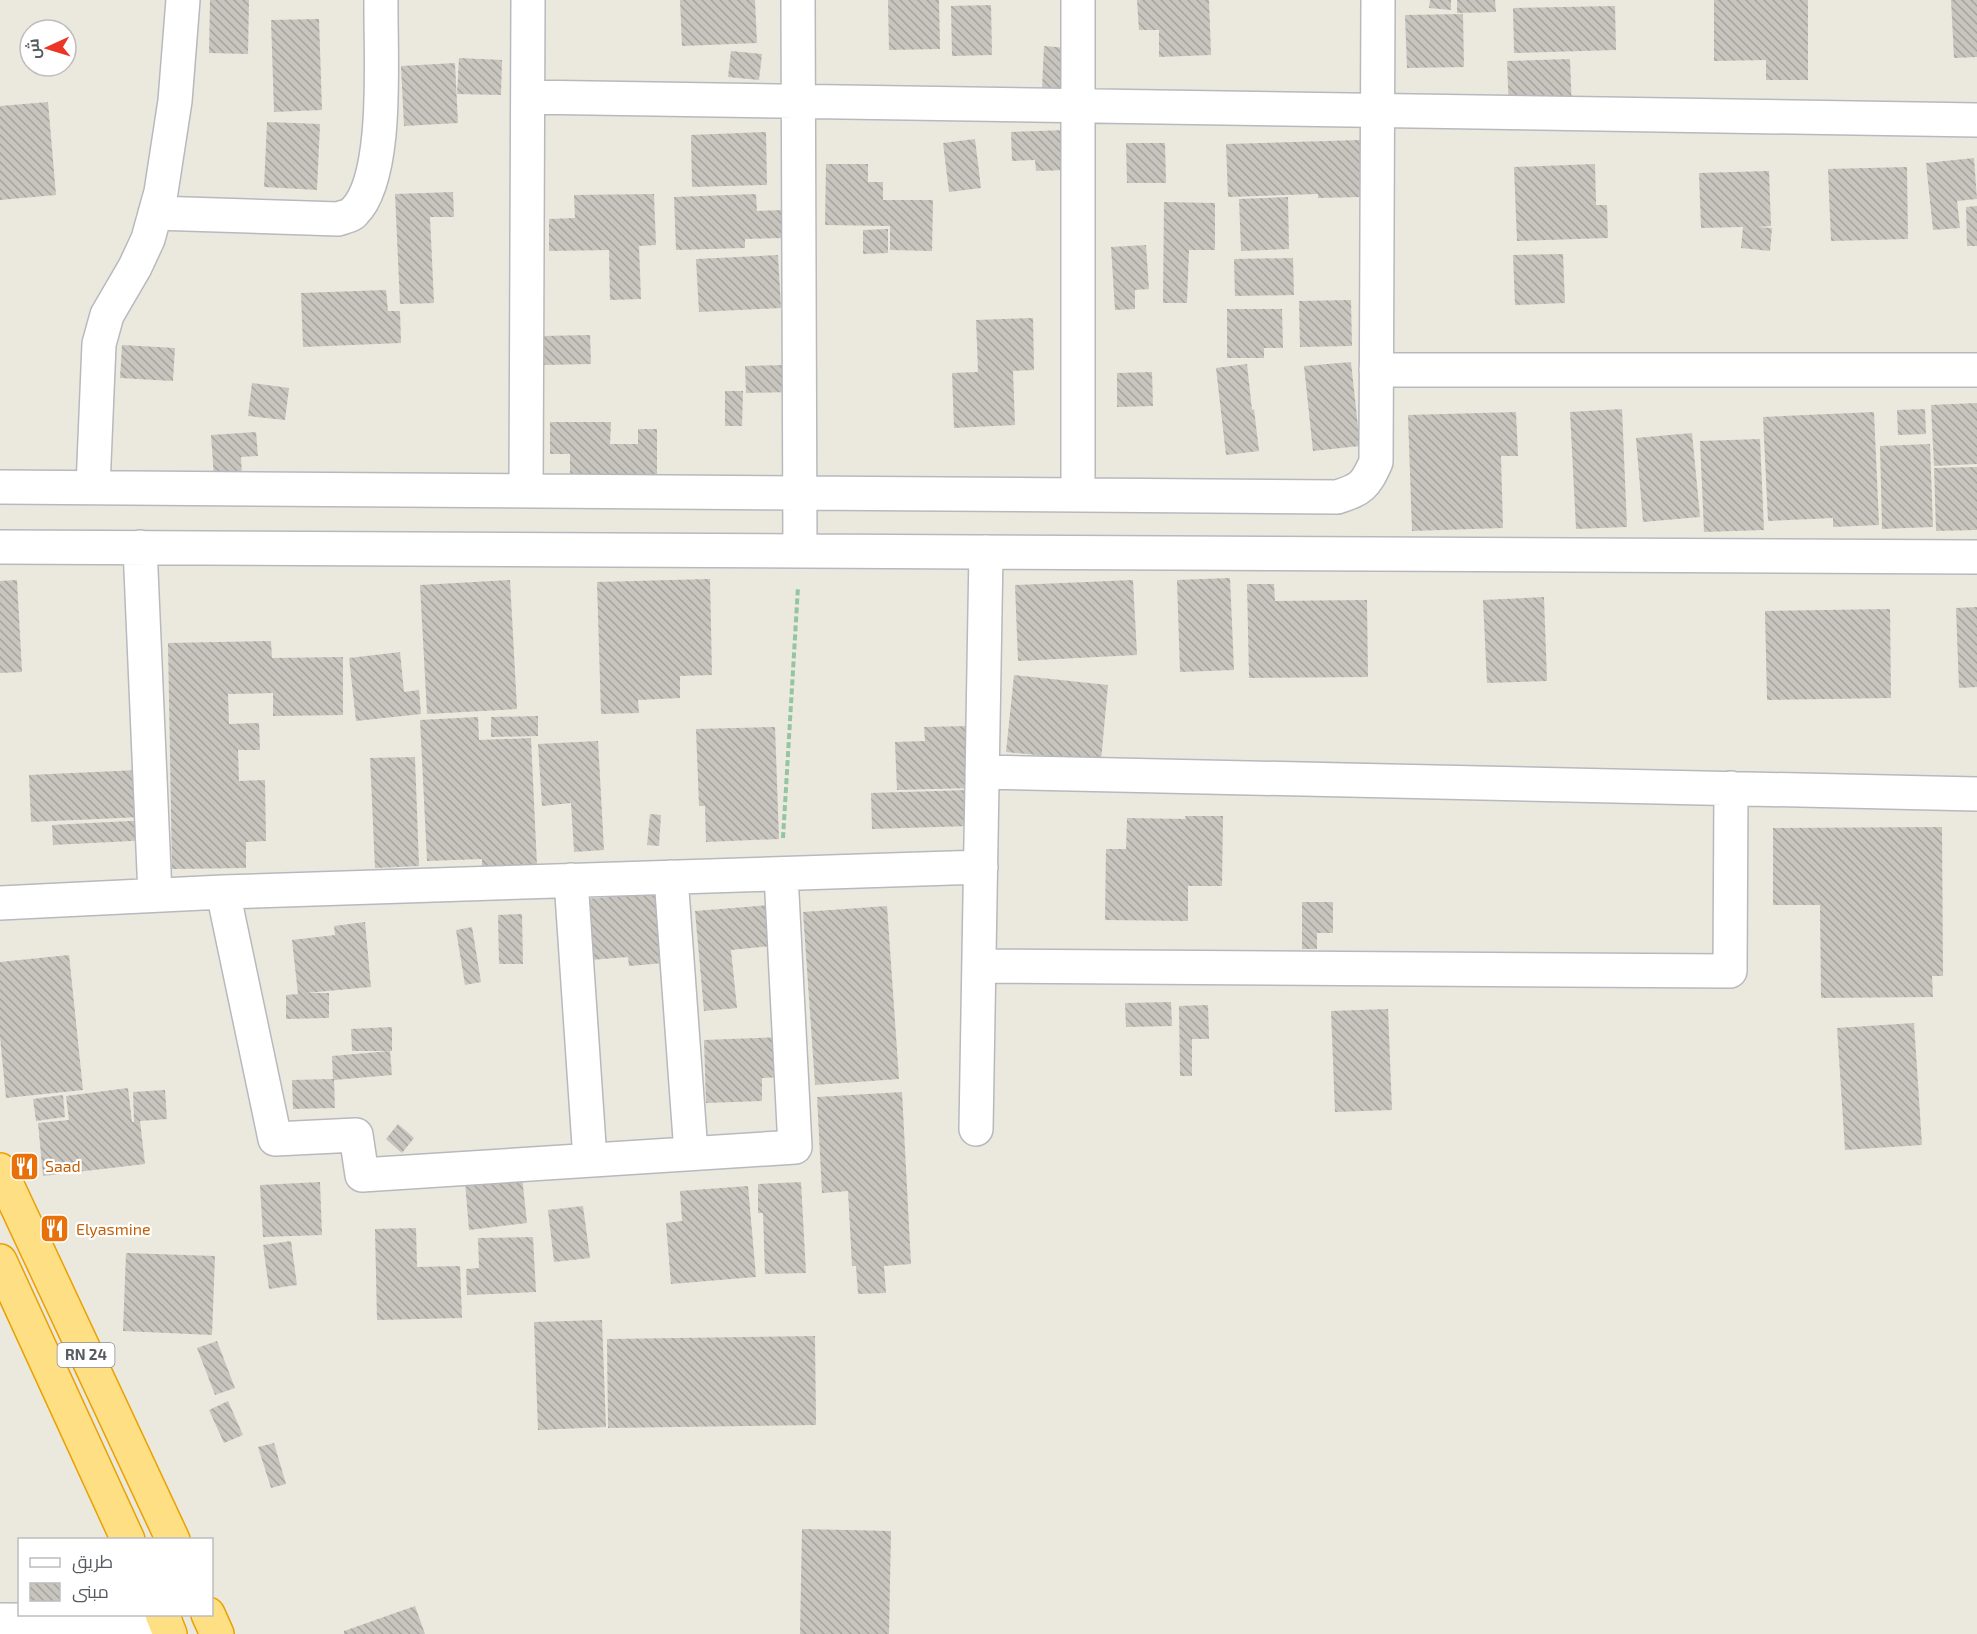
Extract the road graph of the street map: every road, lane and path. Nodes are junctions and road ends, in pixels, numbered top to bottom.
1 (183, 0) edge
2 (381, 0) edge
3 (528, 0) edge
4 (798, 0) edge
5 (1078, 0) edge
6 (1378, 0) edge
7 (528, 97) junction
8 (799, 102) junction
9 (1077, 106) junction
10 (1378, 111) junction
11 (1977, 120) edge
12 (155, 213) junction
13 (1376, 370) junction
14 (1977, 370) edge
15 (0, 486) edge
16 (93, 487) junction
17 (526, 491) junction
18 (801, 493) junction
19 (1078, 495) junction
20 (0, 547) edge
21 (140, 547) junction
22 (800, 551) junction
23 (986, 552) junction
24 (1977, 558) edge
25 (982, 772) junction
26 (1731, 788) junction
27 (1977, 794) edge
28 (981, 867) junction
29 (781, 874) junction
30 (671, 877) junction
31 (571, 880) junction
32 (223, 892) junction
33 (155, 895) junction
34 (0, 903) edge
35 (979, 966) junction
36 (976, 1129) dead end
37 (691, 1154) junction
38 (590, 1160) junction
39 (0, 1170) edge
40 (4, 1277) edge
41 (128, 1538) edge
42 (173, 1538) edge
43 (209, 1616) edge
44 (0, 1620) edge
45 (166, 1623) edge
46 (217, 1634) edge

1 - 12 street
2 - 12 street
3 - 7 street
4 - 8 street
5 - 9 street
6 - 10 street
7 - 8 street
7 - 17 street
8 - 9 street
8 - 18 street
9 - 10 street
9 - 19 street
10 - 11 street
10 - 13 street
12 - 16 street
13 - 14 street
13 - 19 street
15 - 16 street
16 - 17 street
17 - 18 street
18 - 19 street
18 - 22 street
20 - 21 street
21 - 22 street
21 - 33 street
22 - 23 street
22 - 29 path
23 - 24 street
23 - 25 street
25 - 26 street
25 - 28 street
26 - 27 street
26 - 35 street
28 - 29 street
28 - 35 street
29 - 30 street
29 - 37 street
30 - 31 street
30 - 37 street
31 - 32 street
31 - 38 street
32 - 33 street
32 - 38 street
33 - 34 street
35 - 36 street
37 - 38 street
39 - 42 highway, RN 24
40 - 41 highway, RN 24
43 - 46 highway
44 - 45 street

